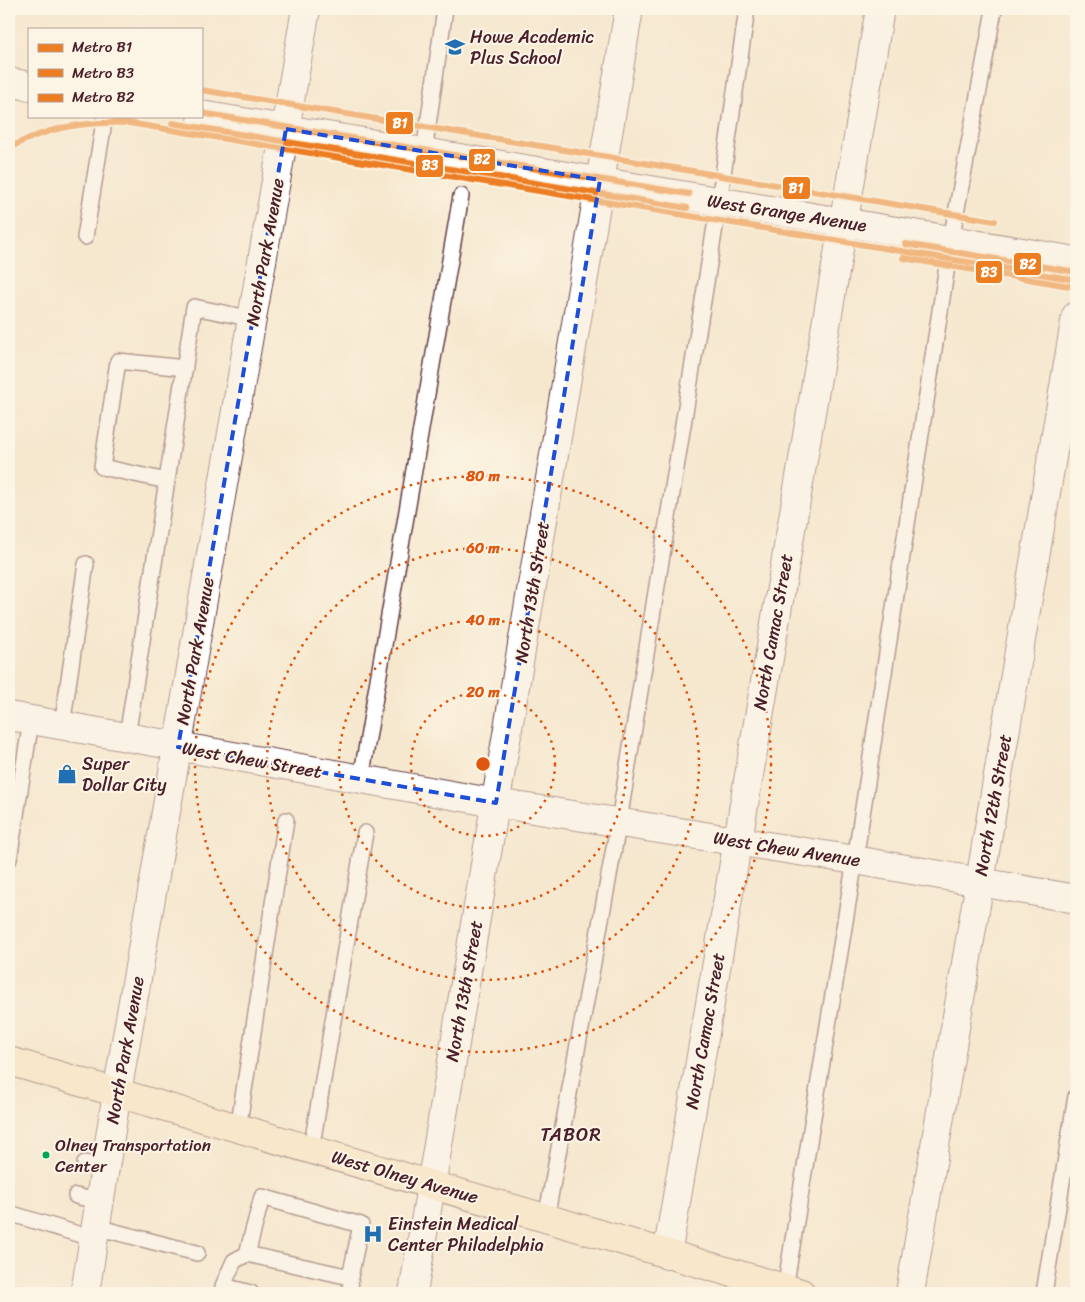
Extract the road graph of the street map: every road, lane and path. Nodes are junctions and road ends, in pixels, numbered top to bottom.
1 (306, 9) edge
2 (445, 9) edge
3 (629, 9) edge
4 (747, 9) edge
5 (880, 9) edge
6 (994, 10) dead end
7 (9, 82) edge
8 (28, 86) edge
9 (202, 115) edge
10 (105, 118) edge
11 (286, 129) junction
12 (424, 152) junction
13 (600, 180) junction
14 (461, 196) dead end
15 (719, 202) junction
16 (844, 222) junction
17 (85, 237) dead end
18 (951, 240) junction
19 (1076, 260) edge
20 (1076, 316) edge
21 (253, 318) junction
22 (185, 368) junction
23 (167, 481) junction
24 (86, 564) dead end
25 (20, 718) edge
26 (62, 726) junction
27 (127, 737) junction
28 (178, 747) junction
29 (361, 779) junction
30 (496, 803) junction
31 (286, 820) dead end
32 (618, 821) junction
33 (365, 833) dead end
34 (737, 842) junction
35 (9, 860) edge
36 (855, 860) junction
37 (980, 883) junction
38 (1076, 899) edge
39 (9, 1061) edge
40 (117, 1093) junction
41 (1076, 1096) edge
42 (238, 1128) junction
43 (311, 1150) junction
44 (431, 1185) junction
45 (9, 1213) edge
46 (92, 1216) junction
47 (546, 1219) junction
48 (197, 1254) dead end
49 (247, 1254) junction
50 (668, 1255) junction
51 (350, 1277) junction
52 (793, 1291) edge
53 (85, 1293) edge
54 (251, 1293) edge
55 (351, 1293) edge
56 (413, 1293) edge
57 (910, 1293) edge
58 (1044, 1293) edge

1 - 11 street, North Park Avenue
2 - 12 lane
3 - 13 street, North 13th Street
4 - 15 lane
5 - 16 street, North Camac Street
6 - 18 lane
7 - 8 street
9 - 11 street, West Grange Avenue
10 - 17 lane
11 - 12 street, West Grange Avenue
11 - 21 street, North Park Avenue
12 - 13 street, West Grange Avenue
13 - 15 street, West Grange Avenue
13 - 30 street, North 13th Street
14 - 29 lane
15 - 16 street, West Grange Avenue
15 - 32 lane
16 - 18 street, West Grange Avenue
16 - 34 street, North Camac Street
18 - 19 street, West Grange Avenue
18 - 36 lane
20 - 37 street, North 12th Street
21 - 22 lane
21 - 28 street, North Park Avenue
22 - 23 lane
22 - 23 lane
23 - 27 lane
24 - 26 lane
25 - 26 street, West Chew Street
25 - 35 lane
26 - 27 street, West Chew Street
27 - 28 street, West Chew Street
28 - 29 street, West Chew Street
28 - 40 street, North Park Avenue
29 - 30 street, West Chew Street
30 - 32 street, West Chew Avenue
30 - 44 street, North 13th Street
31 - 42 lane
32 - 34 street, West Chew Avenue
32 - 47 lane
33 - 43 lane
34 - 36 street, West Chew Avenue
34 - 50 street, North Camac Street
36 - 37 street, West Chew Avenue
36 - 52 lane
37 - 38 street, West Chew Avenue
37 - 57 street, North 12th Street
39 - 40 street, West Olney Avenue
40 - 42 street, West Olney Avenue
40 - 46 street, North Park Avenue
41 - 58 lane
42 - 43 street, West Olney Avenue
43 - 44 street, West Olney Avenue
44 - 47 street, West Olney Avenue
44 - 56 street, North 13th Street
45 - 46 lane
46 - 48 lane
46 - 53 street, North Park Avenue
47 - 50 street, West Olney Avenue
49 - 51 lane
49 - 51 lane
49 - 54 lane
50 - 52 street, West Olney Avenue
51 - 55 lane

